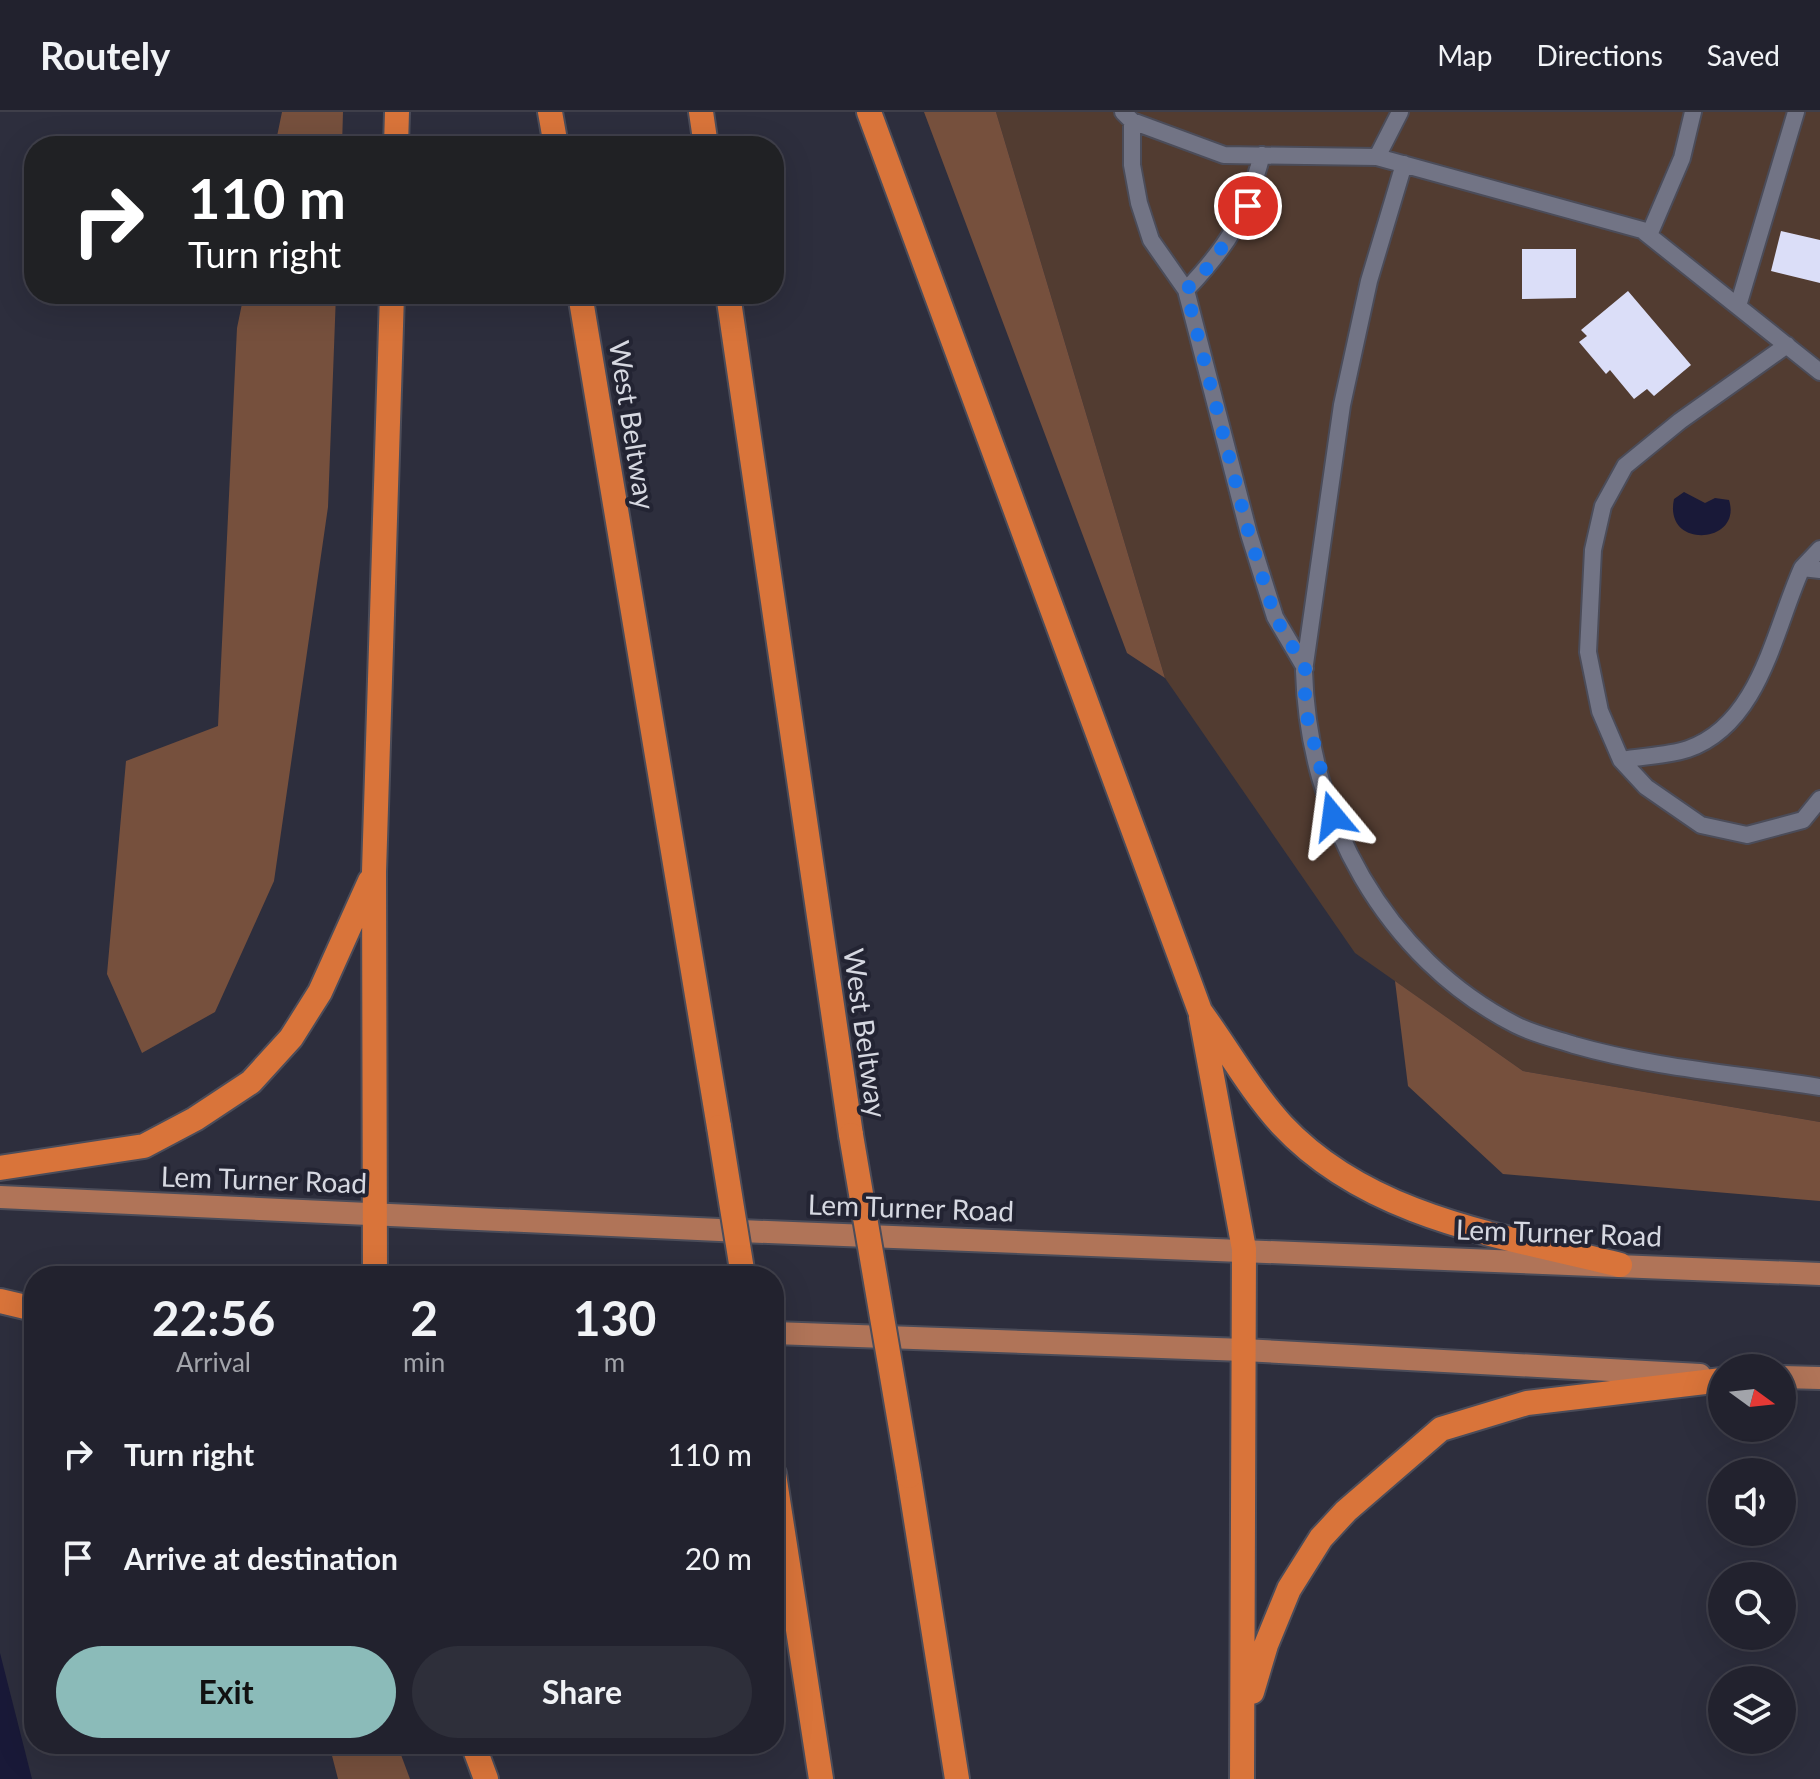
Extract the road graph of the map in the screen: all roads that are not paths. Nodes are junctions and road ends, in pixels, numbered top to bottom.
1 (397, 112) edge
2 (550, 112) edge
3 (701, 112) edge
4 (869, 112) edge
5 (1400, 112) edge
6 (1693, 112) edge
7 (1796, 112) edge
8 (1128, 117) edge
9 (396, 136) edge
10 (554, 136) edge
11 (705, 136) edge
12 (1262, 155) junction
13 (1377, 157) junction
14 (1404, 164) junction
15 (1649, 235) junction
16 (1186, 290) junction
17 (392, 304) edge
18 (582, 304) edge
19 (729, 304) edge
20 (1738, 306) junction
21 (1787, 345) junction
22 (1820, 372) edge
23 (1820, 549) edge
24 (1802, 568) junction
25 (1820, 570) edge
26 (1305, 668) junction
27 (1621, 760) junction
28 (1820, 799) edge
29 (374, 872) junction
30 (1200, 1011) junction
31 (1820, 1087) edge
32 (0, 1168) edge
33 (0, 1197) edge
34 (374, 1213) junction
35 (1244, 1249) junction
36 (1620, 1265) junction
37 (375, 1266) edge
38 (741, 1266) edge
39 (1820, 1274) edge
40 (0, 1299) edge
41 (24, 1300) edge
42 (24, 1306) edge
43 (784, 1333) edge
44 (1244, 1350) junction
45 (1708, 1377) edge
46 (1796, 1377) edge
47 (1820, 1378) edge
48 (1708, 1380) edge
49 (784, 1538) edge
50 (1244, 1721) junction
51 (477, 1754) edge
52 (486, 1779) edge
53 (821, 1779) edge
54 (957, 1779) edge
55 (1242, 1779) edge

1 - 9 highway
2 - 10 highway
3 - 11 highway
4 - 30 highway
5 - 13 lane
6 - 15 lane
7 - 20 lane
8 - 12 lane
8 - 16 lane
12 - 13 lane
12 - 16 lane
13 - 14 lane
14 - 15 lane
14 - 26 lane
15 - 20 lane
16 - 26 lane
17 - 29 highway
18 - 38 highway, West Beltway, bridge
19 - 54 highway, West Beltway, bridge
20 - 21 lane
21 - 22 lane
21 - 27 lane
23 - 24 lane
24 - 25 lane
24 - 27 lane
26 - 31 lane
27 - 28 lane
29 - 32 highway
29 - 34 highway
30 - 35 highway
30 - 36 highway
33 - 34 main road, Lem Turner Road
34 - 35 main road, Lem Turner Road
34 - 37 highway
35 - 36 main road, Lem Turner Road
35 - 44 highway
36 - 39 main road, Lem Turner Road
40 - 41 main road
40 - 42 highway
43 - 44 main road
44 - 45 main road
44 - 50 highway
46 - 47 main road
48 - 50 highway
49 - 53 highway
50 - 55 highway
51 - 52 highway

